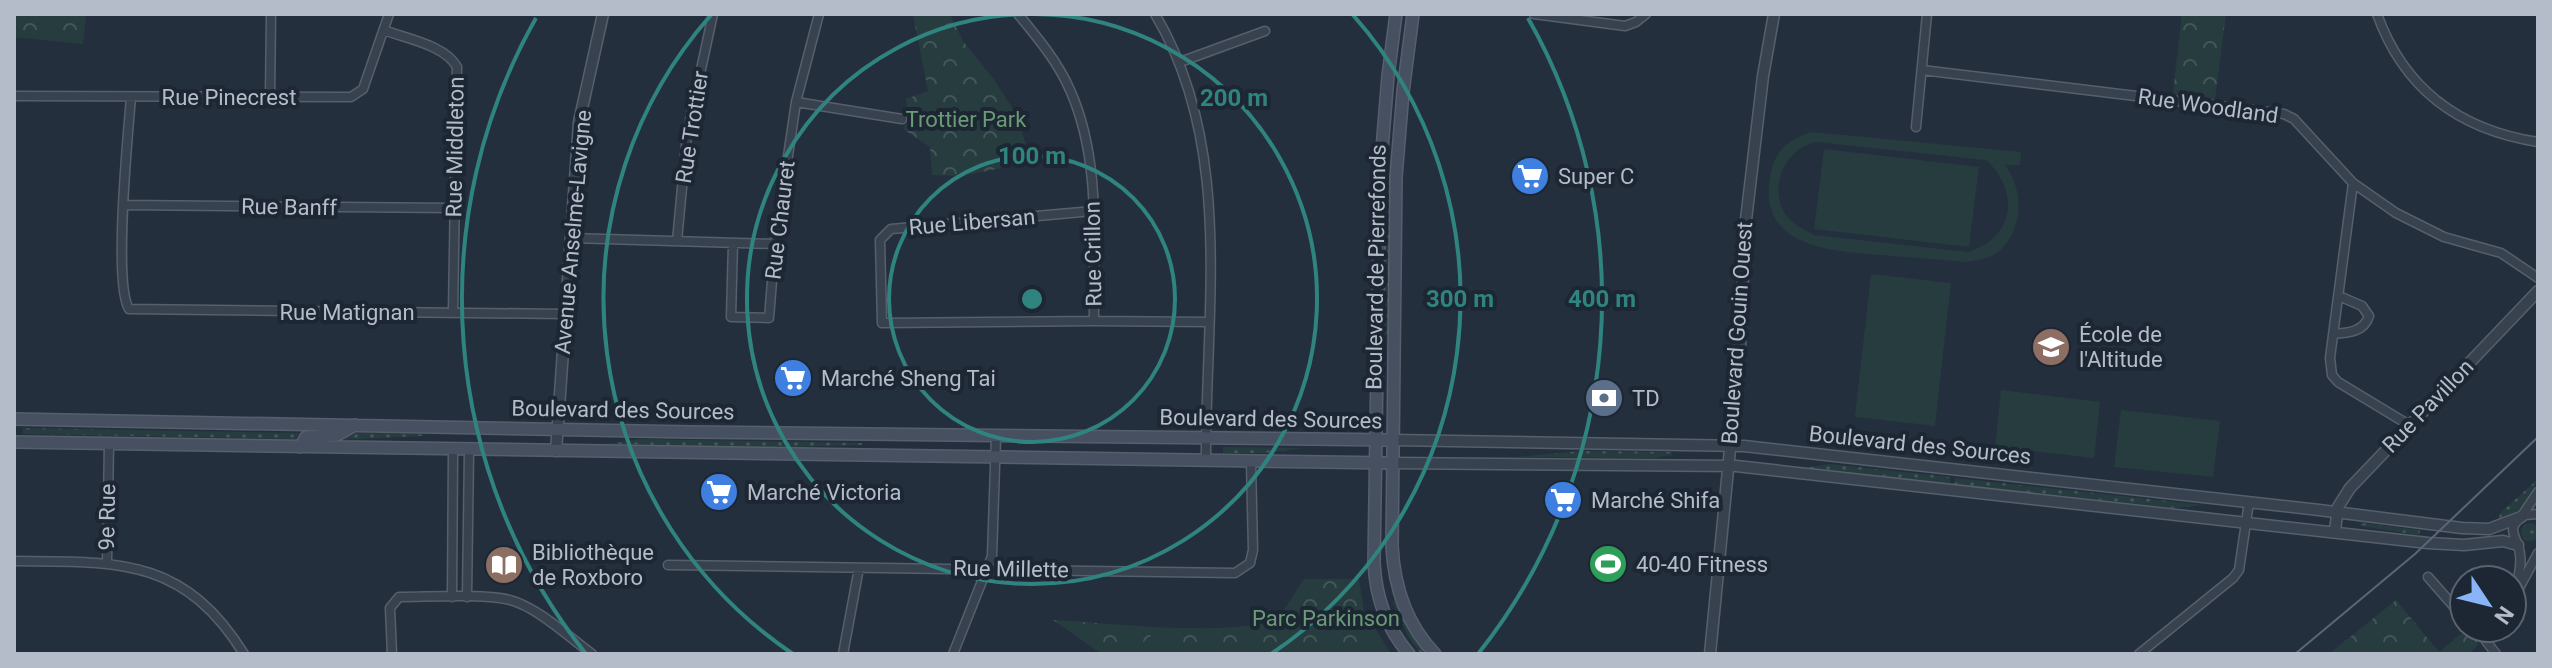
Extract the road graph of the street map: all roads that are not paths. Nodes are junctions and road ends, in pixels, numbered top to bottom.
1 (271, 14) edge
2 (389, 14) edge
3 (603, 14) edge
4 (713, 14) edge
5 (819, 14) edge
6 (1018, 14) edge
7 (1155, 14) edge
8 (1396, 14) edge
9 (1413, 14) edge
10 (1534, 14) edge
11 (1646, 14) edge
12 (1774, 14) edge
13 (1927, 14) edge
14 (2377, 14) edge
15 (384, 30) junction
16 (1265, 31) dead end
17 (1180, 62) junction
18 (1922, 70) junction
19 (14, 96) edge
20 (131, 97) junction
21 (270, 97) junction
22 (796, 102) junction
23 (902, 119) dead end
24 (1916, 127) dead end
25 (2538, 142) edge
26 (2353, 183) junction
27 (124, 205) junction
28 (454, 208) junction
29 (1093, 211) junction
30 (571, 238) junction
31 (677, 241) junction
32 (733, 243) junction
33 (775, 244) junction
34 (2538, 278) edge
35 (2538, 291) edge
36 (2339, 296) junction
37 (453, 312) junction
38 (564, 314) junction
39 (1094, 321) junction
40 (1209, 322) junction
41 (2333, 334) junction
42 (14, 419) edge
43 (355, 425) junction
44 (2409, 425) junction
45 (557, 429) junction
46 (996, 436) junction
47 (1206, 438) junction
48 (1393, 440) junction
49 (1376, 441) junction
50 (14, 442) edge
51 (109, 443) junction
52 (1729, 446) junction
53 (300, 447) junction
54 (453, 451) junction
55 (469, 451) junction
56 (556, 451) junction
57 (996, 458) junction
58 (1206, 461) junction
59 (1251, 462) junction
60 (1375, 463) junction
61 (1393, 463) junction
62 (1727, 466) junction
63 (2538, 492) edge
64 (2249, 502) junction
65 (2337, 513) junction
66 (2538, 514) edge
67 (2521, 517) junction
68 (2246, 522) junction
69 (2335, 531) junction
70 (2518, 545) junction
71 (2538, 551) edge
72 (14, 561) edge
73 (107, 562) junction
74 (2520, 564) edge
75 (668, 565) dead end
76 (859, 568) junction
77 (988, 569) junction
78 (2528, 570) edge
79 (2428, 577) dead end
80 (452, 597) junction
81 (467, 597) junction
82 (2448, 600) edge
83 (244, 654) edge
84 (392, 654) edge
85 (592, 654) edge
86 (843, 654) edge
87 (953, 654) edge
88 (1409, 654) edge
89 (1435, 654) edge
90 (1710, 654) edge
91 (2139, 654) edge

1 - 21 street
2 - 15 street, Rue Pinecrest
3 - 30 street, Avenue Anselme-Lavigne
4 - 31 street, Rue Trottier
5 - 22 street, Rue Chauret
6 - 29 street, Rue Crillon
7 - 17 street
8 - 49 main road, Boulevard de Pierrefonds
9 - 48 main road, Boulevard de Pierrefonds
10 - 11 street
12 - 52 street, Boulevard Gouin Ouest
13 - 18 street
14 - 25 street
15 - 21 street, Rue Pinecrest
15 - 28 street, Rue Middleton
16 - 17 street
17 - 40 street
18 - 24 street
18 - 26 street, Rue Woodland
19 - 20 street, Rue Pinecrest
20 - 21 street, Rue Pinecrest
20 - 27 street
22 - 23 street
22 - 33 street, Rue Chauret
26 - 34 street, Rue Woodland
26 - 36 street
27 - 28 street, Rue Banff
27 - 37 street, Rue Matignan
28 - 37 street, Rue Middleton
29 - 39 street, Rue Crillon
29 - 39 street, Rue Libersan
30 - 31 street
30 - 38 street, Avenue Anselme-Lavigne
31 - 32 street
32 - 33 street
32 - 33 street, Rue Chauret
35 - 44 street, Rue Pavillon
36 - 41 street
36 - 41 street
37 - 38 street, Rue Matignan
38 - 45 street, Avenue Anselme-Lavigne
39 - 40 street, Rue Libersan
40 - 47 street
41 - 44 street
42 - 43 main road, Boulevard des Sources
43 - 45 main road, Boulevard des Sources
43 - 53 main road
44 - 65 street, Rue Pavillon
45 - 46 main road, Boulevard des Sources
45 - 56 street, Avenue Anselme-Lavigne
46 - 47 main road, Boulevard des Sources
46 - 57 street
47 - 49 main road, Boulevard des Sources
47 - 58 street
48 - 49 main road, Boulevard des Sources
48 - 52 street, Boulevard des Sources
48 - 61 main road, Boulevard de Pierrefonds
49 - 60 main road, Boulevard de Pierrefonds
50 - 51 main road, Boulevard des Sources
51 - 53 main road, Boulevard des Sources
51 - 73 street, 9e Rue
52 - 62 street, Boulevard Gouin Ouest
52 - 64 street, Boulevard des Sources
53 - 54 main road, Boulevard des Sources
54 - 55 main road, Boulevard des Sources
54 - 80 street
55 - 56 main road, Boulevard des Sources
55 - 81 street
56 - 57 main road, Boulevard des Sources
57 - 58 main road, Boulevard des Sources
57 - 77 street
58 - 59 main road, Boulevard des Sources
59 - 60 main road, Boulevard des Sources
59 - 77 street, Rue Millette
60 - 61 main road, Boulevard des Sources
60 - 88 main road, Boulevard de Pierrefonds
61 - 62 street, Boulevard des Sources
61 - 89 main road, Boulevard de Pierrefonds
62 - 68 street, Boulevard des Sources
62 - 90 street, Boulevard Gouin Ouest
63 - 67 street
64 - 65 street, Boulevard des Sources
64 - 68 street
65 - 67 street, Boulevard des Sources
65 - 69 street, Rue Pavillon
66 - 67 street
67 - 70 street
68 - 69 street, Boulevard des Sources
68 - 91 street
69 - 70 street, Boulevard des Sources
70 - 71 street
70 - 74 street
71 - 78 street
72 - 73 street
73 - 83 street, 9e Rue
75 - 76 street, Rue Millette
76 - 77 street, Rue Millette
76 - 86 street
77 - 87 street
79 - 82 street
80 - 81 street
80 - 84 street
81 - 85 street

